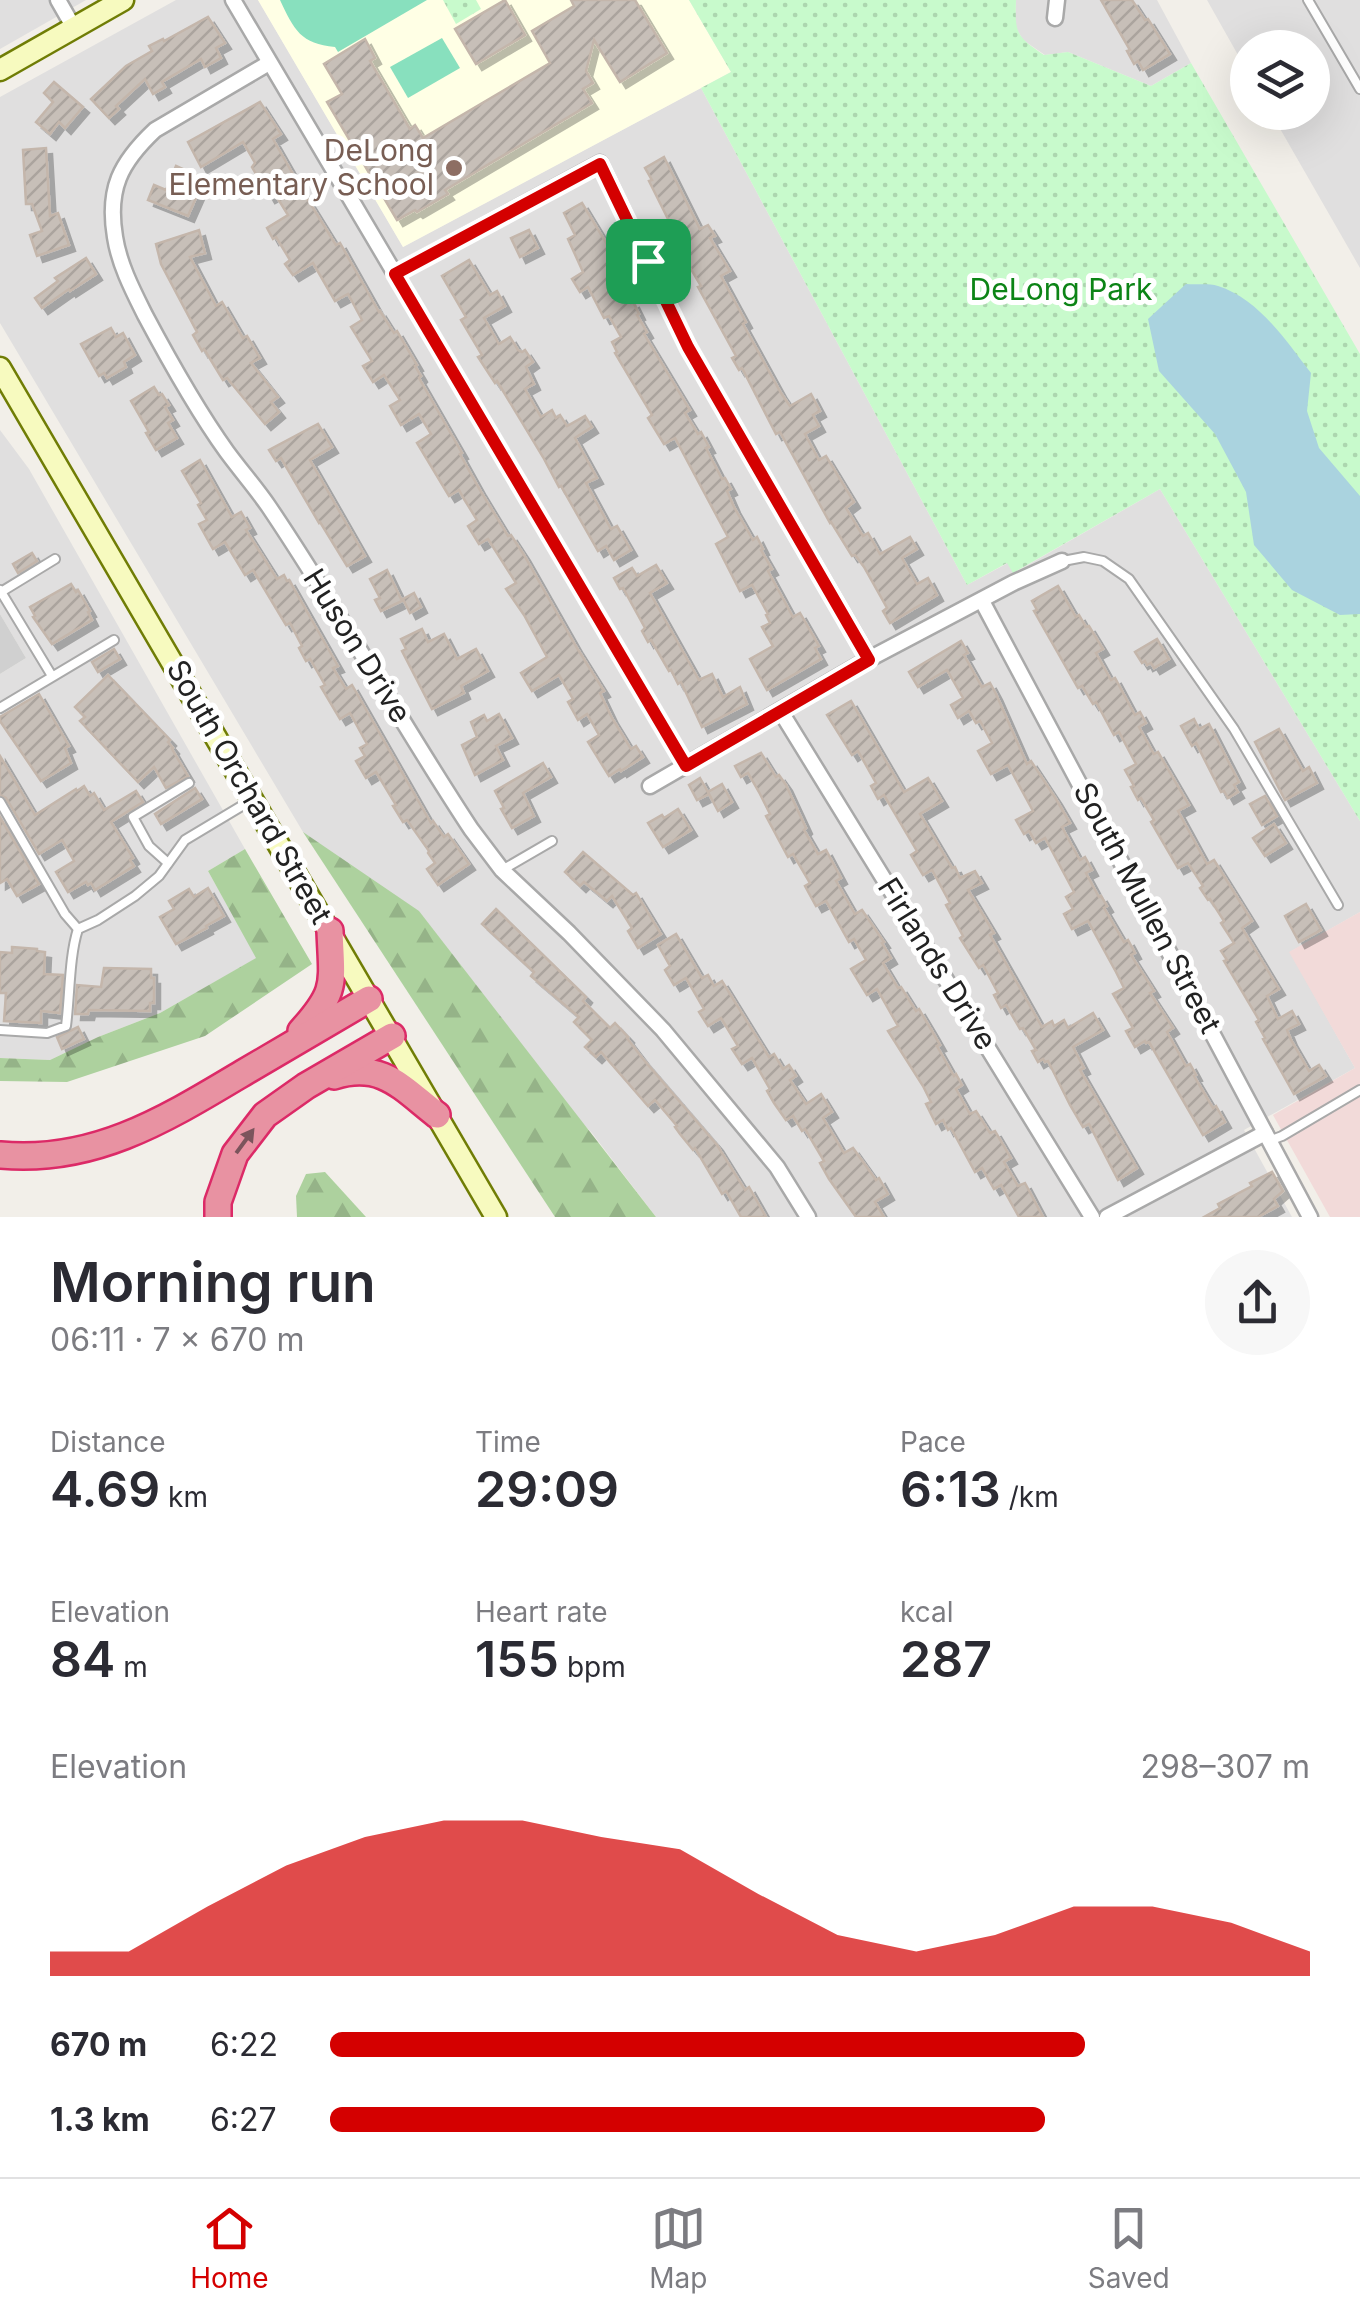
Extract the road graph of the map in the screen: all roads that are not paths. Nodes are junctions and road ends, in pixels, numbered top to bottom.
1 (58, 0) edge
2 (123, 0) edge
3 (233, 0) edge
4 (1057, 0) edge
5 (1308, 0) edge
6 (1055, 18) dead end
7 (74, 28) junction
8 (270, 62) junction
9 (0, 70) edge
10 (1360, 89) edge
11 (395, 274) junction
12 (0, 368) edge
13 (54, 559) dead end
14 (1062, 561) joint
15 (0, 591) edge
16 (982, 600) junction
17 (114, 640) dead end
18 (869, 660) junction
19 (52, 676) junction
20 (0, 708) edge
21 (781, 712) junction
22 (686, 766) junction
23 (189, 783) dead end
24 (650, 786) dead end
25 (254, 799) junction
26 (0, 802) edge
27 (552, 841) dead end
28 (168, 862) junction
29 (502, 870) junction
30 (1338, 905) dead end
31 (78, 929) junction
32 (330, 932) junction
33 (369, 999) junction
34 (0, 1030) edge
35 (392, 1036) junction
36 (284, 1049) junction
37 (259, 1064) junction
38 (306, 1086) junction
39 (1360, 1090) edge
40 (437, 1115) junction
41 (1267, 1137) junction
42 (0, 1155) edge
43 (0, 1170) edge
44 (218, 1217) edge
45 (496, 1217) edge
46 (808, 1217) edge
47 (1092, 1217) edge
48 (1107, 1217) edge
49 (1310, 1217) edge

1 - 7 street
2 - 7 street
3 - 8 street
4 - 6 street
5 - 10 lane
7 - 9 street
8 - 11 street
8 - 29 street, Huson Drive
11 - 18 street
11 - 22 street
12 - 25 street, South Orchard Street
13 - 15 lane
14 - 16 street
14 - 30 lane
15 - 19 lane
16 - 18 street
16 - 41 street, South Mullen Street
17 - 19 lane
18 - 21 street
19 - 20 lane
21 - 22 street
21 - 47 street, Firlands Drive
22 - 24 street
23 - 28 lane
25 - 28 lane
25 - 32 street, South Orchard Street
26 - 31 lane
27 - 29 lane
28 - 31 lane
29 - 46 street, Huson Drive
31 - 34 lane
32 - 33 street, South Orchard Street
32 - 36 highway
33 - 35 street, South Orchard Street
33 - 36 highway
35 - 38 highway
35 - 40 street, South Orchard Street
36 - 37 highway
37 - 42 highway
37 - 43 highway
38 - 40 highway
44 -> 38 highway
39 - 41 lane
40 - 45 street, South Orchard Street
41 - 48 street
41 - 49 street, South Mullen Street

